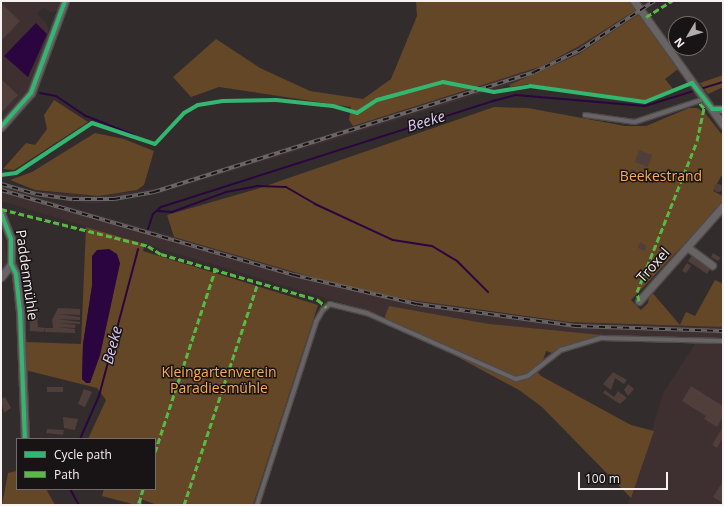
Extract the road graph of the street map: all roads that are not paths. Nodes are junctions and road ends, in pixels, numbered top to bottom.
1 (66, 1) edge
2 (634, 1) edge
3 (702, 97) junction
4 (723, 109) edge
5 (712, 110) junction
6 (585, 115) dead end
7 (723, 125) edge
8 (1, 127) edge
9 (723, 206) edge
10 (1, 213) edge
11 (687, 247) junction
12 (11, 264) junction
13 (712, 265) dead end
14 (1, 277) edge
15 (639, 301) dead end
16 (723, 341) edge
17 (25, 438) edge
18 (257, 505) edge

1 - 8 street
2 - 3 street
3 - 5 street
3 - 6 lane
4 - 5 street
5 - 7 street
9 - 11 street, Troxel
10 - 12 street, Paddenmühle
11 - 13 street, Troxel
11 - 15 street, Troxel
12 - 14 street
12 - 17 street, Paddenmühle
16 - 18 lane

